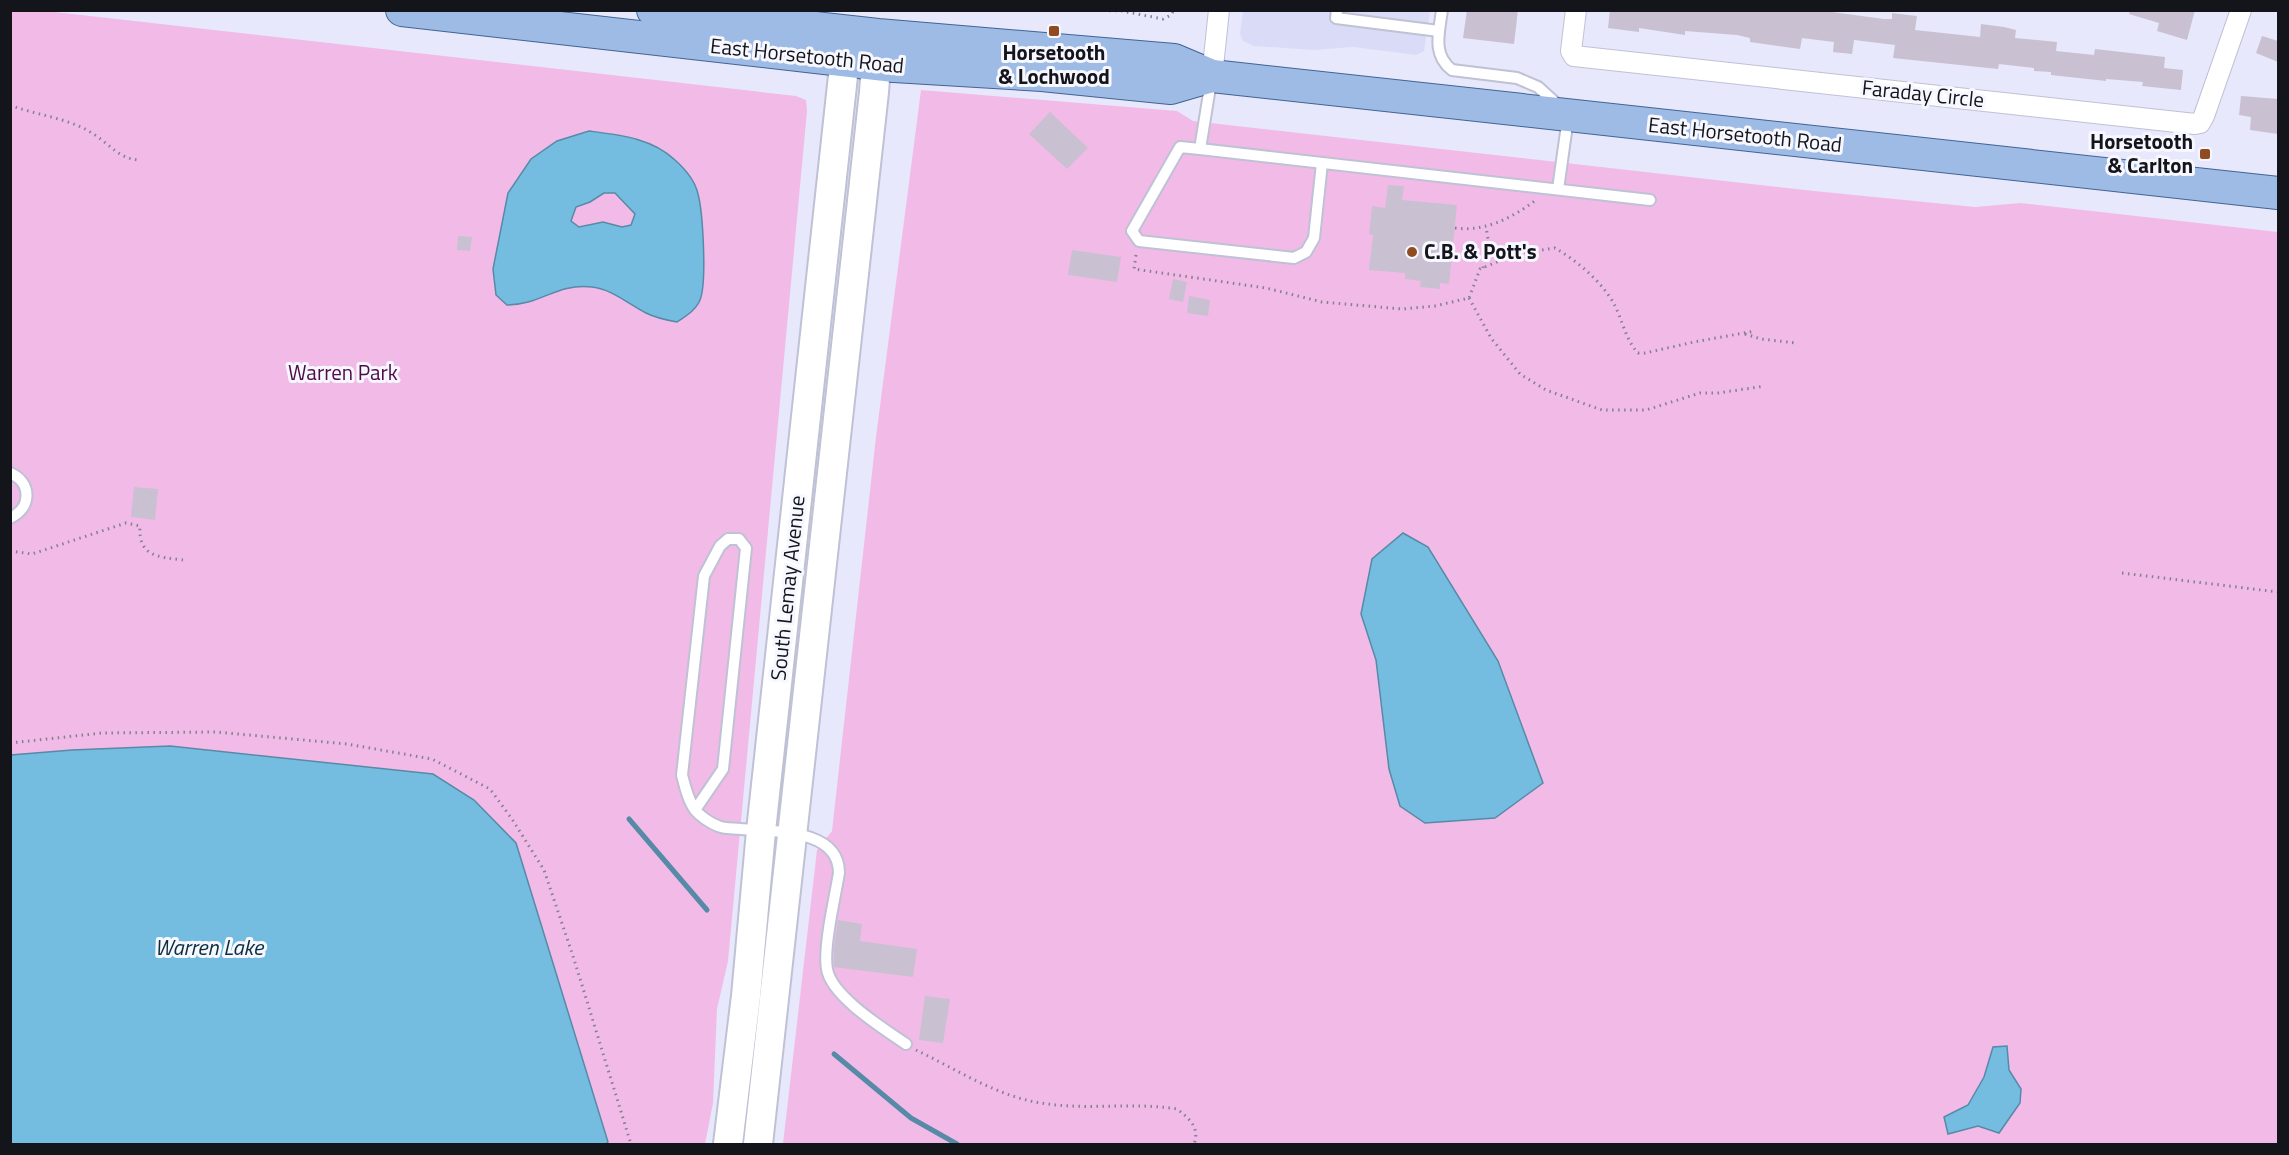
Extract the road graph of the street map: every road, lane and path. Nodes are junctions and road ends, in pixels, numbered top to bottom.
1 (402, 10) edge
2 (653, 10) edge
3 (1085, 10) edge
4 (1174, 10) edge
5 (1219, 10) edge
6 (1337, 10) edge
7 (1442, 10) edge
8 (1576, 10) edge
9 (2241, 10) edge
10 (482, 15) edge
11 (1439, 31) junction
12 (862, 48) junction
13 (1212, 76) junction
14 (10, 105) edge
15 (1568, 116) junction
16 (1200, 149) junction
17 (139, 160) dead end
18 (1322, 163) junction
19 (1555, 189) junction
20 (2278, 193) edge
21 (1650, 200) dead end
22 (1486, 227) junction
23 (1455, 228) dead end
24 (1139, 241) junction
25 (1483, 268) junction
26 (1469, 298) junction
27 (1755, 331) dead end
28 (1743, 333) junction
29 (1796, 343) dead end
30 (1765, 386) dead end
31 (10, 472) edge
32 (10, 518) edge
33 (10, 551) edge
34 (183, 560) dead end
35 (2122, 573) dead end
36 (2278, 592) edge
37 (10, 743) edge
38 (695, 810) junction
39 (761, 831) junction
40 (793, 834) junction
41 (906, 1044) joint
42 (631, 1144) edge
43 (728, 1144) edge
44 (758, 1144) edge
45 (1194, 1144) edge

1 - 10 main road, East Horsetooth Road
2 - 12 main road, East Horsetooth Road
3 - 4 path
5 - 13 street
6 - 11 lane
7 - 11 lane
8 - 9 street, Faraday Circle
10 - 12 main road, East Horsetooth Road
11 - 15 lane
12 - 13 main road, East Horsetooth Road
12 - 39 main road, South Lemay Avenue
12 - 40 main road, South Lemay Avenue
13 - 15 main road, East Horsetooth Road
13 - 16 lane
14 - 17 path
15 - 19 lane
15 - 20 main road, East Horsetooth Road
16 - 18 lane
16 - 24 lane
18 - 19 lane
18 - 24 lane
19 - 21 lane
19 - 22 path
22 - 23 path
22 - 25 path
24 - 26 path
25 - 26 path
25 - 28 path
26 - 30 path
27 - 28 path
28 - 29 path
31 - 32 lane
33 - 34 path
35 - 36 path
37 - 42 path
38 - 38 lane
38 - 39 lane
39 - 40 lane
39 - 43 main road, South Lemay Avenue
40 - 41 lane
40 - 44 main road, South Lemay Avenue
41 - 45 path

